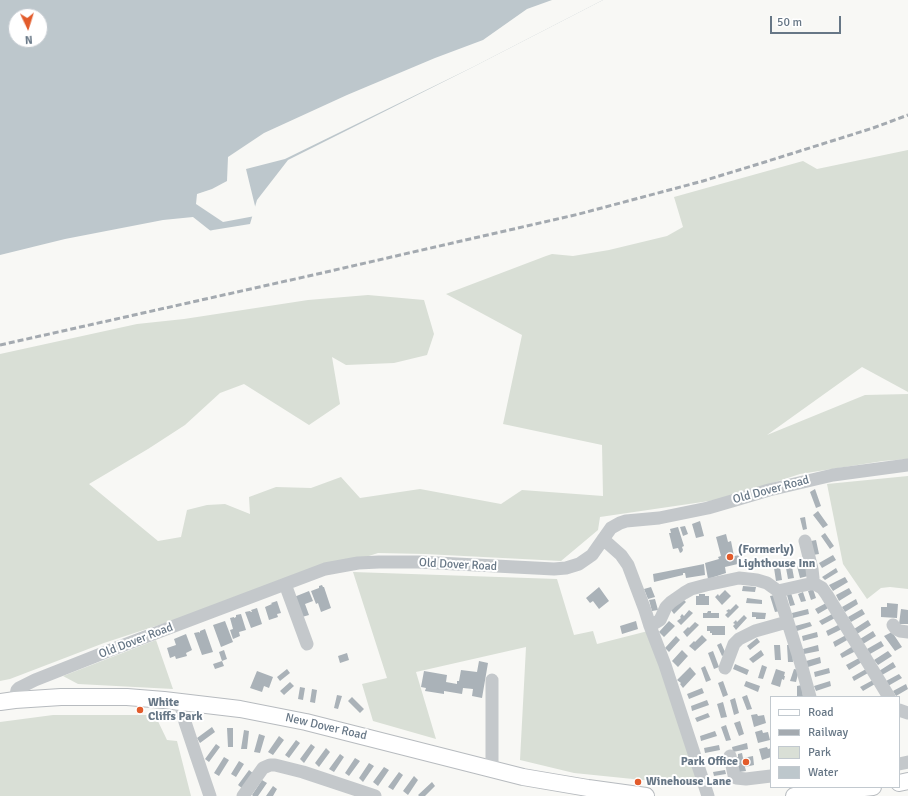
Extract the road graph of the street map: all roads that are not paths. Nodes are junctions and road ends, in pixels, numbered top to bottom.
1 (908, 465) edge
2 (604, 540) junction
3 (805, 541) dead end
4 (285, 584) junction
5 (812, 584) junction
6 (778, 591) junction
7 (787, 622) junction
8 (893, 625) dead end
9 (650, 626) junction
10 (908, 632) edge
11 (307, 644) dead end
12 (725, 668) dead end
13 (492, 680) dead end
14 (810, 696) edge
15 (888, 696) edge
16 (7, 701) edge
17 (180, 702) junction
18 (730, 756) dead end
19 (492, 769) junction
20 (770, 776) edge
21 (860, 788) edge
22 (802, 793) edge
23 (210, 796) edge
24 (243, 796) edge
25 (375, 796) edge
26 (646, 796) edge
27 (708, 796) edge

1 - 2 street, Old Dover Road
2 - 4 street, Old Dover Road
2 - 9 street
3 - 5 street
4 - 11 street
4 - 16 street, Old Dover Road
5 - 6 street
5 - 15 street
6 - 7 street
6 - 9 street
7 - 12 street
7 - 14 street
8 - 10 street
9 - 27 street
13 - 19 street
16 - 17 main road, New Dover Road
17 - 19 main road, New Dover Road
17 - 23 street
18 - 20 street
19 - 26 main road, New Dover Road
21 - 22 main road
24 - 25 street

